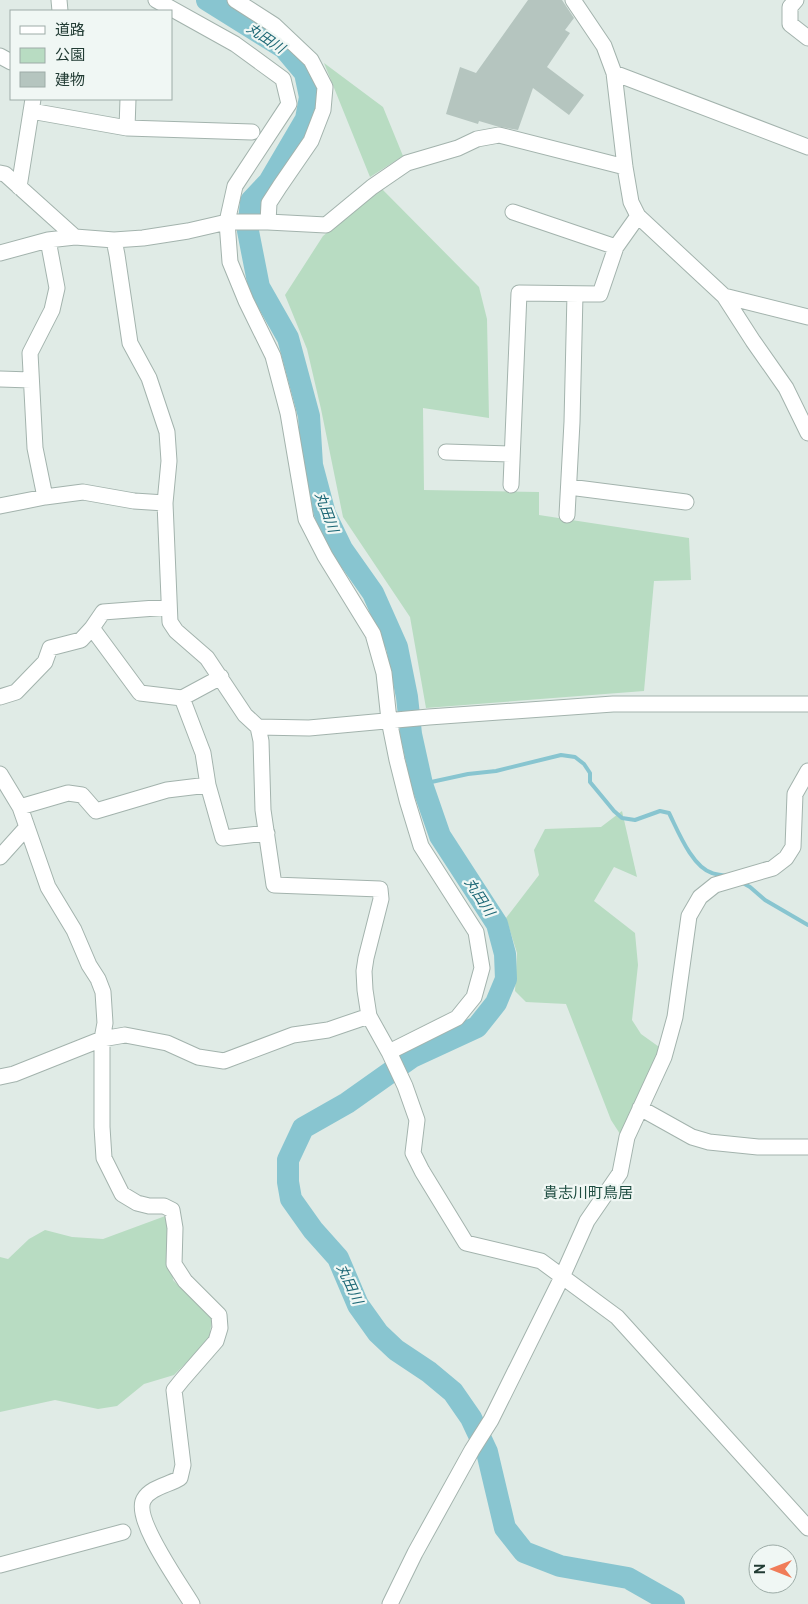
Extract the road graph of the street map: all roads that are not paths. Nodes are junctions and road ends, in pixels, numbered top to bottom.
1 (156, 0) edge
2 (236, 0) edge
3 (573, 0) edge
4 (796, 0) edge
5 (808, 38) edge
6 (614, 73) junction
7 (128, 100) edge
8 (32, 105) edge
9 (127, 128) junction
10 (252, 132) dead end
11 (808, 147) edge
12 (625, 167) junction
13 (0, 173) edge
14 (19, 187) junction
15 (513, 212) dead end
16 (638, 216) junction
17 (227, 222) junction
18 (268, 222) junction
19 (75, 237) junction
20 (48, 240) junction
21 (114, 240) junction
22 (616, 247) junction
23 (0, 253) edge
24 (575, 294) junction
25 (724, 296) junction
26 (808, 317) edge
27 (0, 379) edge
28 (31, 380) junction
29 (808, 434) edge
30 (446, 452) dead end
31 (512, 454) junction
32 (511, 485) dead end
33 (569, 487) junction
34 (45, 497) junction
35 (686, 502) dead end
36 (165, 503) junction
37 (0, 506) edge
38 (567, 515) dead end
39 (169, 607) junction
40 (92, 628) junction
41 (221, 677) junction
42 (0, 697) edge
43 (182, 698) junction
44 (808, 704) edge
45 (389, 720) junction
46 (258, 727) junction
47 (808, 771) edge
48 (0, 774) edge
49 (208, 785) junction
50 (20, 807) junction
51 (27, 827) junction
52 (267, 833) junction
53 (0, 857) edge
54 (369, 1016) junction
55 (102, 1039) junction
56 (389, 1052) junction
57 (0, 1077) edge
58 (640, 1108) junction
59 (808, 1147) edge
60 (562, 1277) junction
61 (808, 1528) edge
62 (122, 1532) dead end
63 (0, 1565) edge
64 (192, 1604) edge
65 (390, 1604) edge

1 - 17 street
2 - 18 street
3 - 6 street
4 - 5 street
6 - 11 street
6 - 12 street
7 - 9 street
8 - 9 street
8 - 14 street
9 - 10 street
12 - 16 street
12 - 18 street
13 - 14 street
14 - 19 street
15 - 22 street
16 - 22 street
16 - 25 street
17 - 18 street
17 - 21 street
17 - 45 street
19 - 20 street
19 - 21 street
20 - 23 street
20 - 28 street
21 - 36 street
22 - 24 street
24 - 31 street
24 - 33 street
25 - 26 street
25 - 29 street
27 - 28 street
28 - 34 street
30 - 31 street
31 - 32 street
33 - 35 street
33 - 38 street
34 - 36 street
34 - 37 street
36 - 39 street
39 - 40 street
39 - 41 street
40 - 42 street
40 - 43 street
41 - 43 street
41 - 46 street
43 - 49 street
44 - 45 street
45 - 46 street
45 - 56 street
46 - 52 street
47 - 58 street
48 - 50 street
49 - 50 street
49 - 52 street
50 - 51 street
51 - 53 street
51 - 55 street
52 - 54 street
54 - 55 street
54 - 56 street
55 - 57 street
55 - 64 street
56 - 60 street
58 - 59 street
58 - 60 street
60 - 61 street
60 - 65 street
62 - 63 street

